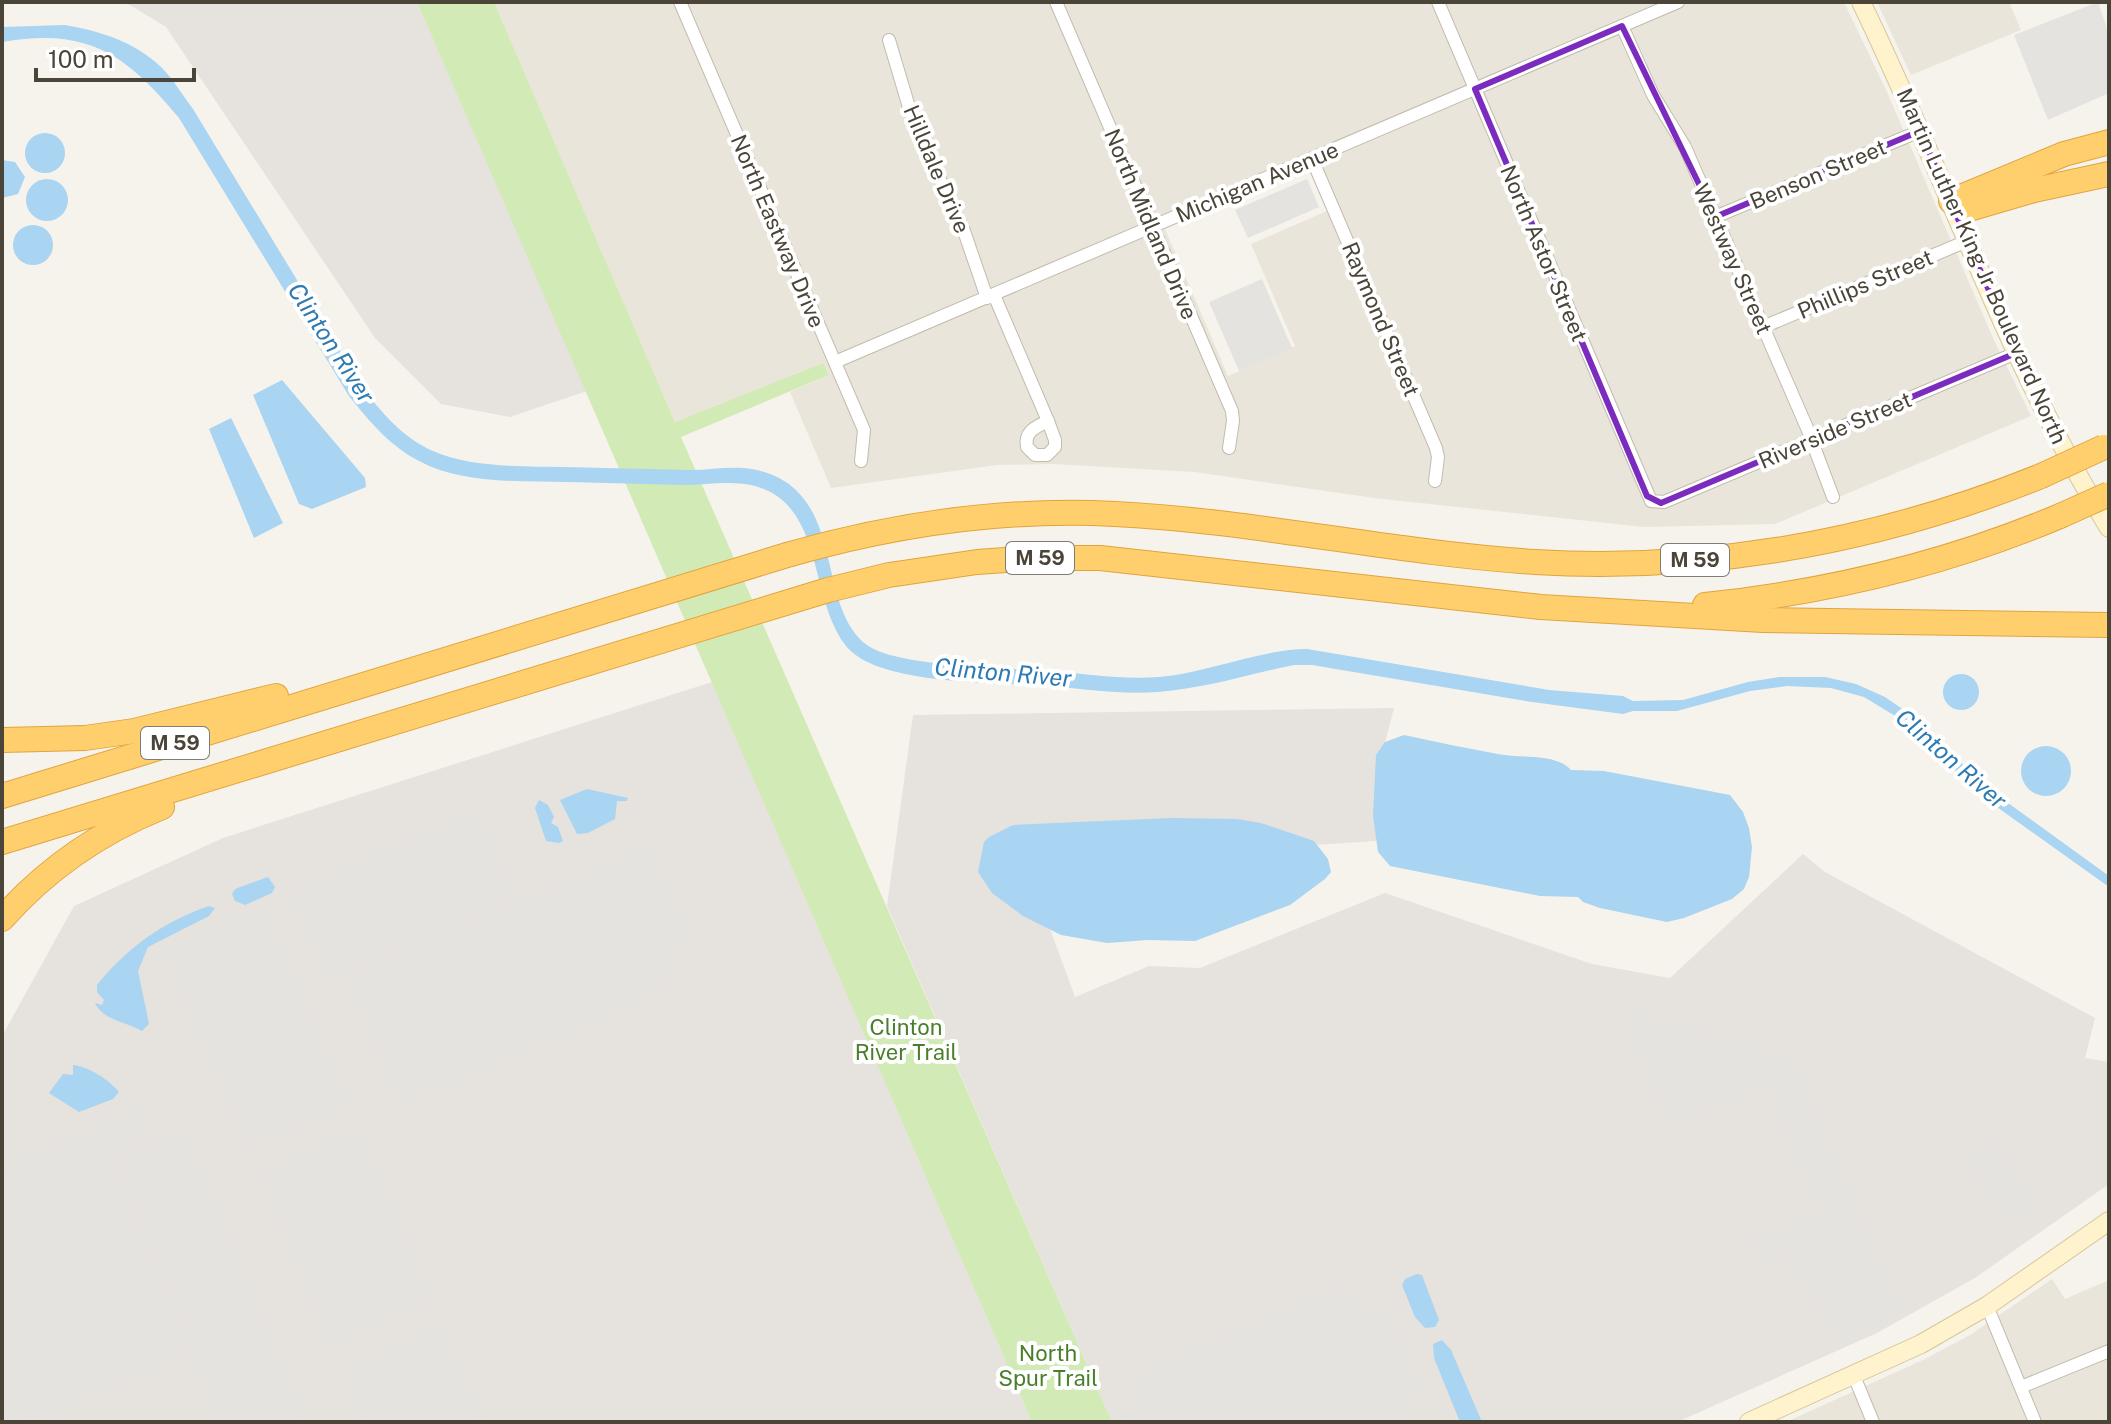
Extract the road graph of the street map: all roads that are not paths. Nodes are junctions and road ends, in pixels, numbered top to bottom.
1 (680, 2) edge
2 (1056, 2) edge
3 (1438, 2) edge
4 (1678, 2) edge
5 (1861, 2) edge
6 (1622, 26) junction
7 (889, 40) dead end
8 (1475, 89) junction
9 (1920, 131) junction
10 (2109, 142) edge
11 (1312, 159) junction
12 (2109, 174) edge
13 (1953, 207) junction
14 (1715, 217) junction
15 (1153, 227) junction
16 (1967, 241) junction
17 (990, 296) junction
18 (1763, 327) junction
19 (2016, 353) junction
20 (835, 362) junction
21 (1048, 421) dead end
22 (1811, 440) junction
23 (2107, 446) edge
24 (1229, 448) dead end
25 (861, 461) dead end
26 (1435, 481) dead end
27 (2109, 494) edge
28 (1833, 497) dead end
29 (1654, 502) joint
30 (2109, 528) edge
31 (1618, 609) junction
32 (2109, 625) edge
33 (349, 690) junction
34 (2, 740) edge
35 (306, 749) junction
36 (2, 796) edge
37 (2, 842) edge
38 (2, 919) edge
39 (2109, 1221) edge
40 (1987, 1306) junction
41 (2109, 1351) edge
42 (1854, 1376) junction
43 (2021, 1387) junction
44 (1749, 1422) edge
45 (1873, 1422) edge
46 (2035, 1422) edge

1 - 20 street, North Eastway Drive
2 - 15 street, North Midland Drive
3 - 8 street, North Astor Street
4 - 6 street, Michigan Avenue
5 - 9 main road, Martin Luther King Jr Boulevard North
6 - 8 street, Michigan Avenue
6 - 14 street, Westway Street
7 - 17 street, Hilldale Drive
8 - 11 street, Michigan Avenue
8 - 29 street, North Astor Street
9 - 13 main road, Martin Luther King Jr Boulevard North
9 - 14 street, Benson Street
10 - 13 highway
11 - 15 street, Michigan Avenue
11 - 26 street, Raymond Street
12 - 13 highway
13 - 16 main road, Martin Luther King Jr Boulevard North
14 - 18 street, Westway Street
15 - 17 street, Michigan Avenue
15 - 24 street, North Midland Drive
16 - 18 street, Phillips Street
16 - 19 main road, Martin Luther King Jr Boulevard North
17 - 20 street, Michigan Avenue
17 - 21 street, Hilldale Drive
18 - 22 street, Westway Street
19 - 22 street, Riverside Street
19 - 30 main road, Martin Luther King Jr Boulevard North
20 - 25 street, North Eastway Drive
22 - 28 street, Westway Street
22 - 29 street, Riverside Street
23 - 33 highway, M 59, bridge
27 - 31 highway, M 59, bridge
31 - 32 highway
31 - 35 highway, M 59
33 - 34 highway
33 - 36 highway, M 59
35 - 37 highway, M 59
35 - 38 highway
39 - 40 main road
40 - 42 main road
40 - 43 street
41 - 43 street
42 - 44 main road
42 - 45 street
43 - 46 street

